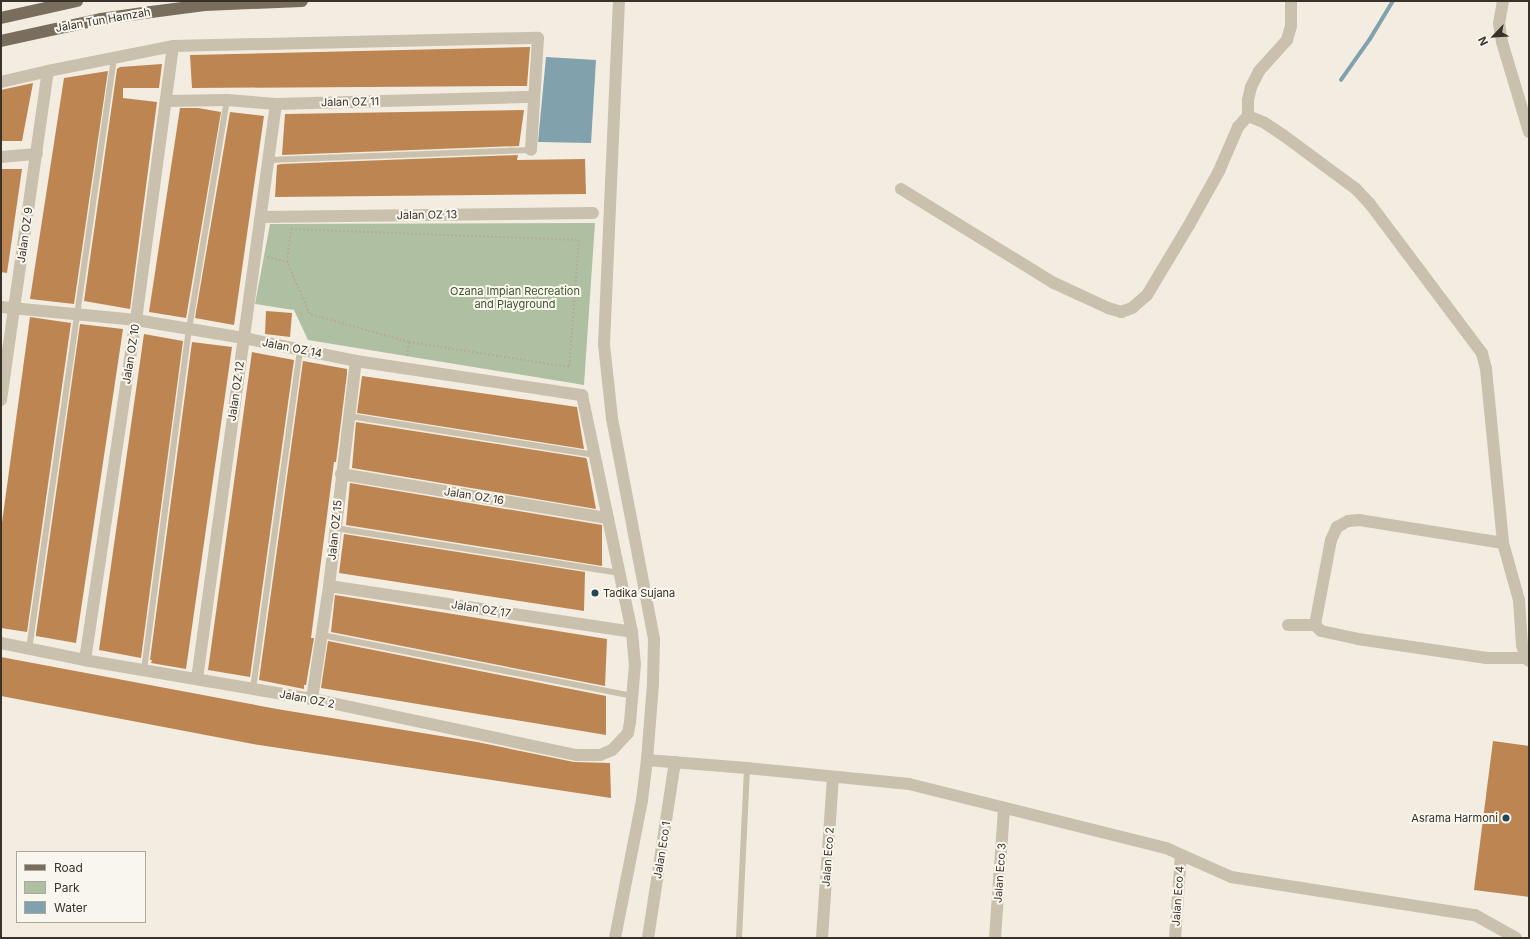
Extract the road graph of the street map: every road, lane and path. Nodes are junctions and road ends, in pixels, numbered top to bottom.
1 (77, 1) edge
2 (302, 1) edge
3 (619, 1) edge
4 (1291, 1) edge
5 (1503, 1) edge
6 (1, 18) edge
7 (1, 41) edge
8 (172, 46) junction
9 (114, 58) junction
10 (48, 71) junction
11 (1, 82) edge
12 (534, 98) junction
13 (227, 100) junction
14 (166, 101) junction
15 (276, 104) junction
16 (1248, 116) junction
17 (1529, 132) edge
18 (531, 150) joint
19 (37, 154) junction
20 (1, 157) edge
21 (268, 160) junction
22 (901, 189) dead end
23 (594, 213) dead end
24 (261, 217) junction
25 (255, 254) junction
26 (287, 262) junction
27 (1, 307) edge
28 (14, 308) junction
29 (79, 314) junction
30 (136, 320) junction
31 (189, 329) junction
32 (244, 338) junction
33 (409, 342) junction
34 (300, 350) junction
35 (356, 361) junction
36 (406, 368) junction
37 (1, 400) edge
38 (349, 416) junction
39 (594, 455) junction
40 (342, 474) junction
41 (607, 518) junction
42 (336, 528) junction
43 (1503, 544) junction
44 (619, 573) junction
45 (329, 586) junction
46 (1288, 625) dead end
47 (1315, 625) junction
48 (632, 632) junction
49 (322, 635) junction
50 (1, 643) edge
51 (29, 649) junction
52 (85, 660) junction
53 (1528, 660) edge
54 (144, 670) junction
55 (196, 679) junction
56 (253, 689) junction
57 (632, 696) junction
58 (312, 699) junction
59 (647, 760) junction
60 (675, 762) junction
61 (748, 768) junction
62 (833, 777) junction
63 (1004, 808) junction
64 (1181, 854) junction
65 (615, 938) edge
66 (648, 938) edge
67 (739, 938) edge
68 (822, 938) edge
69 (996, 938) edge
70 (1175, 938) edge
71 (1516, 938) edge

1 - 6 main road, Jalan Tun Hamzah
2 - 7 main road, Jalan Tun Hamzah
3 - 59 street
4 - 16 street
5 - 17 street
8 - 9 street
8 - 12 street
8 - 14 street, Jalan OZ 10
9 - 10 street
9 - 29 lane
10 - 11 street
10 - 19 street, Jalan OZ 9
12 - 15 street, Jalan OZ 11
12 - 18 street
13 - 14 street, Jalan OZ 11
13 - 15 street, Jalan OZ 11
13 - 31 lane
14 - 30 street, Jalan OZ 10
15 - 21 street, Jalan OZ 12
16 - 22 street
16 - 43 street
18 - 21 lane
19 - 20 street
19 - 28 street, Jalan OZ 9
21 - 24 street, Jalan OZ 12
23 - 24 street, Jalan OZ 13
24 - 25 street, Jalan OZ 12
25 - 26 path
25 - 32 street, Jalan OZ 12
26 - 33 path
26 - 33 path
27 - 28 street, Jalan OZ 14
28 - 29 street, Jalan OZ 14
28 - 37 street, Jalan OZ 9
29 - 30 street, Jalan OZ 14
29 - 51 lane
30 - 31 street, Jalan OZ 14
30 - 52 street, Jalan OZ 10
31 - 32 street, Jalan OZ 14
31 - 54 lane
32 - 34 street, Jalan OZ 14
32 - 55 street, Jalan OZ 12
33 - 36 path
34 - 35 street, Jalan OZ 14
34 - 56 lane
35 - 36 street, Jalan OZ 14
35 - 38 street, Jalan OZ 15
36 - 39 street, Jalan OZ 14
38 - 39 lane
38 - 40 street, Jalan OZ 15
39 - 41 street
40 - 41 street, Jalan OZ 16
40 - 42 street, Jalan OZ 15
41 - 44 street
42 - 44 lane
42 - 45 street, Jalan OZ 15
43 - 47 street
43 - 53 street
44 - 48 street
45 - 48 street, Jalan OZ 17
45 - 49 street, Jalan OZ 15
46 - 47 street
47 - 53 street
48 - 57 street
49 - 57 lane
49 - 58 street, Jalan OZ 15
50 - 51 street, Jalan OZ 2
51 - 52 street, Jalan OZ 2
52 - 54 street, Jalan OZ 2
54 - 55 street, Jalan OZ 2
55 - 56 street, Jalan OZ 2
56 - 58 street, Jalan OZ 2
57 - 58 street, Jalan OZ 2
59 - 60 street
59 - 65 street
60 - 61 street
60 - 66 street, Jalan Eco 1
61 - 62 street
61 - 67 lane
62 - 63 street
62 - 68 street, Jalan Eco 2
63 - 64 street
63 - 69 street, Jalan Eco 3
64 - 70 street, Jalan Eco 4
64 - 71 street

